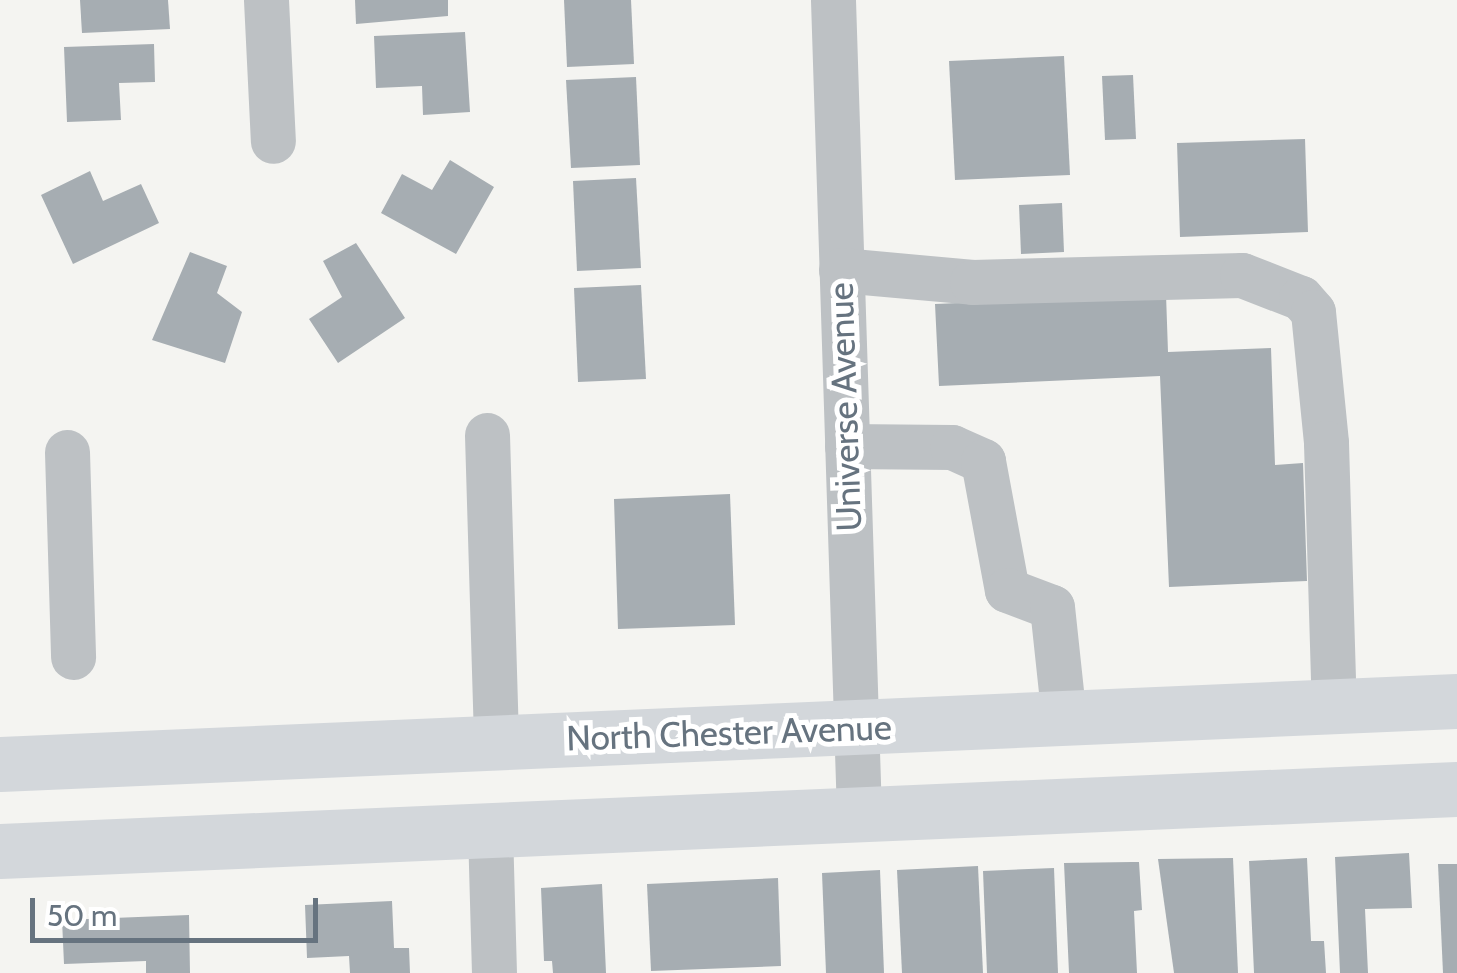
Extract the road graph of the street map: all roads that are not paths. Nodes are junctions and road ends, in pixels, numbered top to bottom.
1 (266, 0) edge
2 (833, 0) edge
3 (272, 141) dead end
4 (841, 270) junction
5 (486, 436) dead end
6 (847, 446) junction
7 (67, 452) dead end
8 (73, 657) dead end
9 (1457, 701) edge
10 (1334, 706) junction
11 (1064, 719) junction
12 (855, 728) junction
13 (496, 744) junction
14 (0, 764) edge
15 (1457, 789) edge
16 (859, 814) junction
17 (490, 830) junction
18 (0, 851) edge
19 (494, 973) edge

1 - 3 street
2 - 4 street, Universe Avenue
4 - 6 street, Universe Avenue
4 - 10 street
5 - 13 street
6 - 11 street
6 - 12 street, Universe Avenue
7 - 8 street
9 - 10 main road, North Chester Avenue
10 - 11 main road, North Chester Avenue
11 - 12 main road, North Chester Avenue
12 - 13 main road, North Chester Avenue
12 - 16 street, Universe Avenue
13 - 14 main road, North Chester Avenue
15 - 16 main road
16 - 17 main road
17 - 18 main road
17 - 19 street

